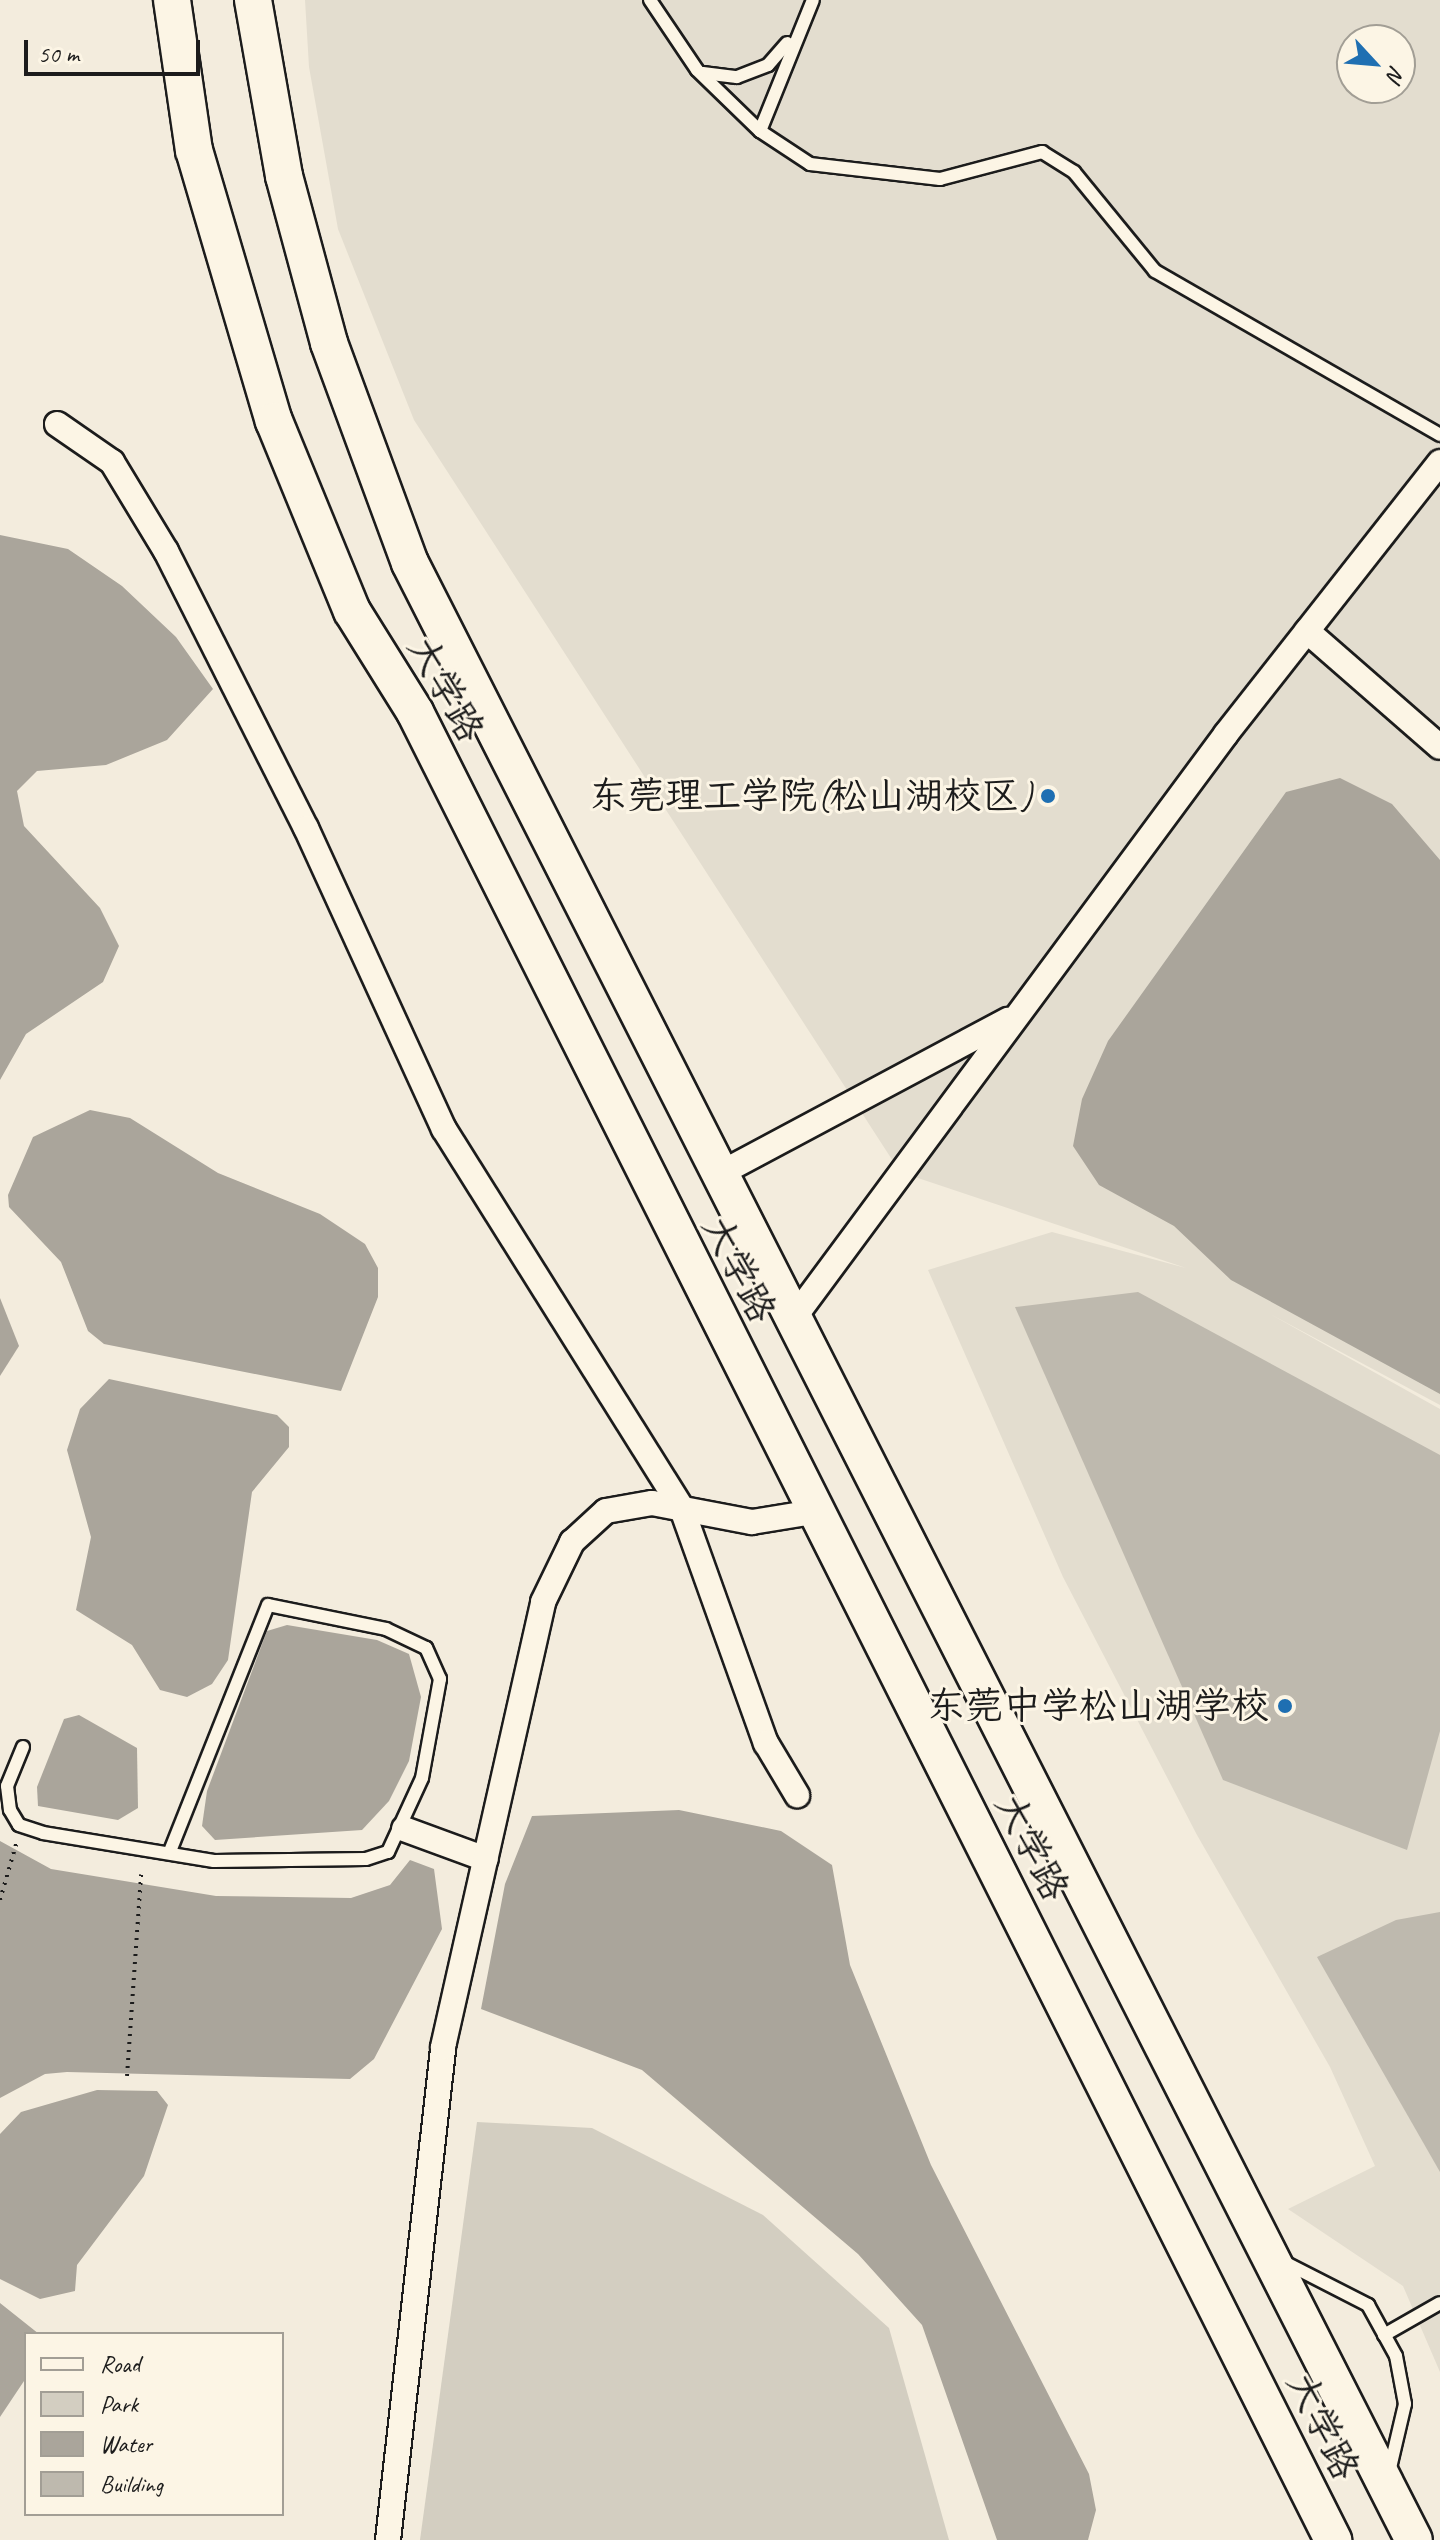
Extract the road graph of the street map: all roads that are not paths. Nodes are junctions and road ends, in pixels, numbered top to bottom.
1 (172, 0) edge
2 (253, 0) edge
3 (650, 0) edge
4 (813, 0) edge
5 (795, 34) junction
6 (697, 70) junction
7 (760, 131) junction
8 (57, 424) dead end
9 (1440, 435) edge
10 (1440, 462) edge
11 (1307, 631) junction
12 (1440, 747) edge
13 (1014, 1017) junction
14 (723, 1172) junction
15 (796, 1315) junction
16 (682, 1509) junction
17 (813, 1512) junction
18 (23, 1747) dead end
19 (797, 1795) dead end
20 (404, 1829) junction
21 (170, 1851) junction
22 (486, 1859) junction
23 (1275, 2259) junction
24 (1440, 2303) edge
25 (1384, 2335) junction
26 (1387, 2479) junction
27 (388, 2540) edge
28 (1333, 2540) edge
29 (1414, 2540) edge

1 - 17 main road, 大学路
2 - 14 main road, 大学路
3 - 6 lane
4 - 5 lane
5 - 6 lane
5 - 7 lane
6 - 7 lane
7 - 9 lane
8 - 16 street
10 - 11 street
11 - 12 street
11 - 13 street
13 - 14 street
13 - 15 street
14 - 15 main road, 大学路
15 - 23 main road, 大学路
16 - 17 street
16 - 19 street
16 - 22 street
17 - 28 main road, 大学路
18 - 21 lane
20 - 21 lane
20 - 21 lane
20 - 22 street
22 - 27 street
23 - 25 lane
23 - 26 main road, 大学路
24 - 25 lane
25 - 26 lane
26 - 29 main road, 大学路

